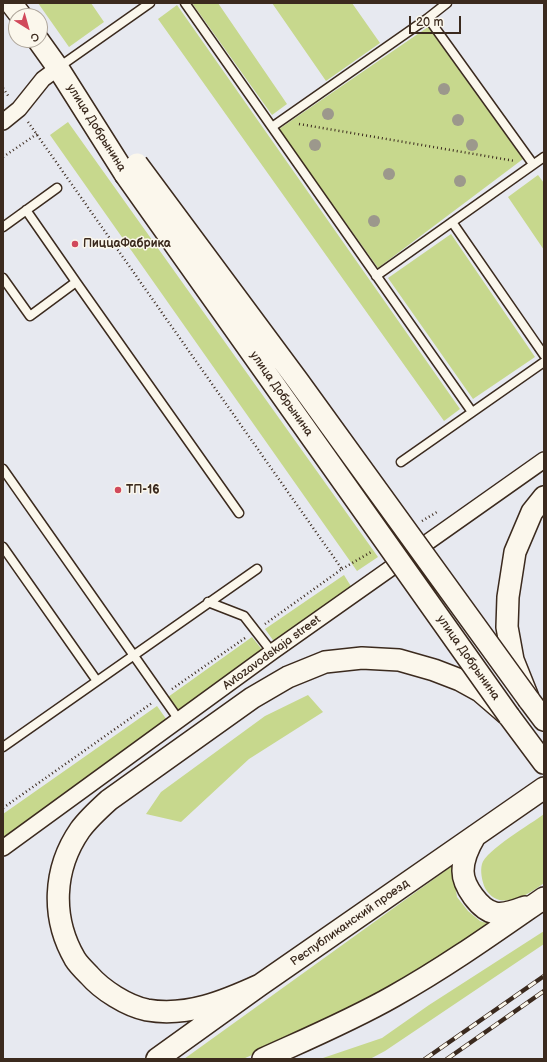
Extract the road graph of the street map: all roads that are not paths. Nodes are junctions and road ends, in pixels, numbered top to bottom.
1 (150, 3) edge
2 (185, 3) edge
3 (447, 3) edge
4 (428, 18) junction
5 (44, 48) edge
6 (58, 68) junction
7 (3, 122) edge
8 (272, 127) junction
9 (543, 159) edge
10 (533, 164) junction
11 (131, 169) junction
12 (57, 188) dead end
13 (26, 210) junction
14 (452, 222) junction
15 (3, 227) edge
16 (376, 276) junction
17 (3, 278) edge
18 (76, 282) junction
19 (544, 355) edge
20 (544, 362) edge
21 (472, 412) junction
22 (544, 460) edge
23 (401, 462) dead end
24 (3, 469) edge
25 (544, 497) edge
26 (239, 514) dead end
27 (3, 547) edge
28 (257, 569) dead end
29 (208, 602) junction
30 (272, 652) junction
31 (134, 655) junction
32 (97, 681) junction
33 (529, 700) junction
34 (510, 716) junction
35 (179, 720) junction
36 (544, 720) edge
37 (3, 747) edge
38 (544, 763) edge
39 (544, 788) edge
40 (476, 836) junction
41 (3, 848) edge
42 (542, 899) edge
43 (260, 985) junction
44 (157, 1059) edge
45 (262, 1059) edge

1 - 6 lane
2 - 8 lane
3 - 4 lane
4 - 8 lane
4 - 10 lane
5 - 6 main road, улица Добрынина
6 - 7 street
6 - 11 main road, улица Добрынина
8 - 16 lane
9 - 10 lane
10 - 14 lane
11 - 33 main road, улица Добрынина, bridge
11 - 34 main road, улица Добрынина, bridge
12 - 13 lane
13 - 15 lane
13 - 18 lane
14 - 16 lane
14 - 19 lane
16 - 21 lane
17 - 18 lane
18 - 26 lane
20 - 21 lane
21 - 23 lane
22 - 30 street, Avtozavodskaja street
24 - 31 lane
25 - 33 main road, bridge
27 - 32 lane
28 - 29 lane
29 - 30 lane
29 - 31 lane
30 - 35 street, Avtozavodskaja street
31 - 32 lane
31 - 35 lane
32 - 37 lane
33 - 36 main road
34 - 38 main road
34 - 43 main road, bridge
35 - 41 street, Avtozavodskaja street
39 - 40 main road, Республиканский проезд
40 - 42 main road
40 - 43 main road, Республиканский проезд
42 - 45 main road
43 - 44 main road, Республиканский проезд

